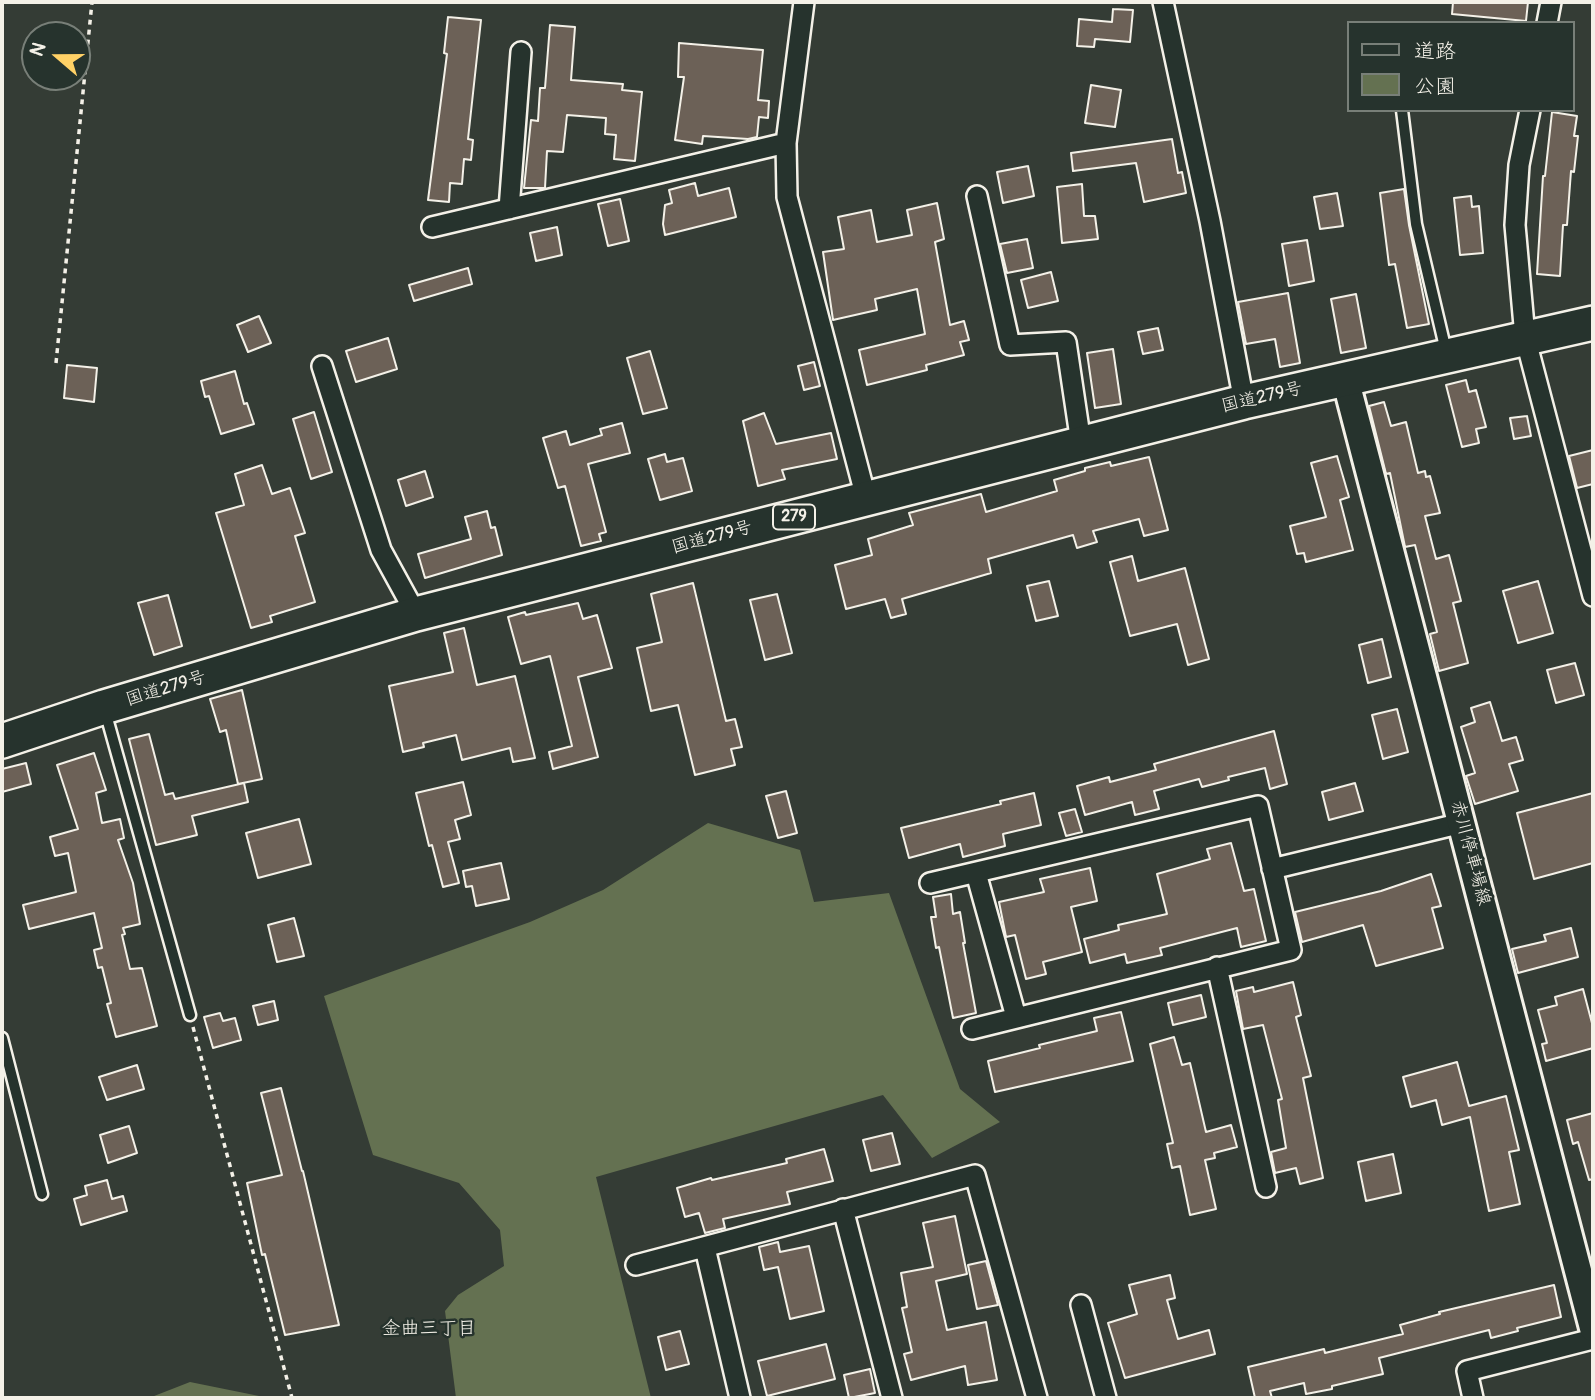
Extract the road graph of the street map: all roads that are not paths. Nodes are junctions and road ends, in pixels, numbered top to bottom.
1 (804, 2) edge
2 (1163, 2) edge
3 (1551, 2) edge
4 (1547, 21) edge
5 (521, 52) dead end
6 (1402, 112) edge
7 (1530, 112) edge
8 (786, 144) junction
9 (977, 196) dead end
10 (509, 209) junction
11 (432, 227) dead end
12 (1593, 323) edge
13 (1525, 337) junction
14 (1447, 355) junction
15 (322, 366) dead end
16 (1345, 378) junction
17 (1244, 402) junction
18 (1082, 443) junction
19 (866, 498) junction
20 (1593, 596) edge
21 (416, 614) junction
22 (104, 707) junction
23 (2, 741) edge
24 (1462, 824) junction
25 (1272, 869) junction
26 (975, 873) junction
27 (930, 883) dead end
28 (1217, 967) junction
29 (190, 1015) road end
30 (1016, 1017) junction
31 (972, 1029) dead end
32 (2, 1038) edge
33 (1265, 1187) dead end
34 (42, 1194) dead end
35 (843, 1209) junction
36 (705, 1248) junction
37 (636, 1265) dead end
38 (1081, 1305) dead end
39 (1593, 1328) edge
40 (1593, 1339) edge
41 (740, 1398) edge
42 (892, 1398) edge
43 (1037, 1398) edge
44 (1106, 1398) edge
45 (1473, 1398) edge

1 - 8 street
2 - 17 street
3 - 4 street
5 - 10 street
6 - 14 lane
7 - 13 street
8 - 10 street
8 - 19 street
9 - 18 street
10 - 11 street
12 - 13 highway, 国道279号 / 279
13 - 14 highway, 国道279号 / 279
13 - 20 street
14 - 16 highway, 国道279号 / 279
15 - 21 street
16 - 17 highway, 国道279号 / 279
16 - 24 main road, 赤川停車場線
17 - 18 highway, 国道279号 / 279
18 - 19 highway, 国道279号 / 279
19 - 21 highway, 国道279号 / 279
21 - 22 highway, 国道279号 / 279
22 - 23 highway, 国道279号 / 279
22 - 29 lane
24 - 25 street
24 - 39 main road, 赤川停車場線
25 - 26 street
25 - 28 street
26 - 27 street
26 - 30 street
28 - 30 street
28 - 33 street
30 - 31 street
32 - 34 lane
35 - 36 street
35 - 42 street
35 - 43 street
36 - 37 street
36 - 41 street
38 - 44 street
40 - 45 street

